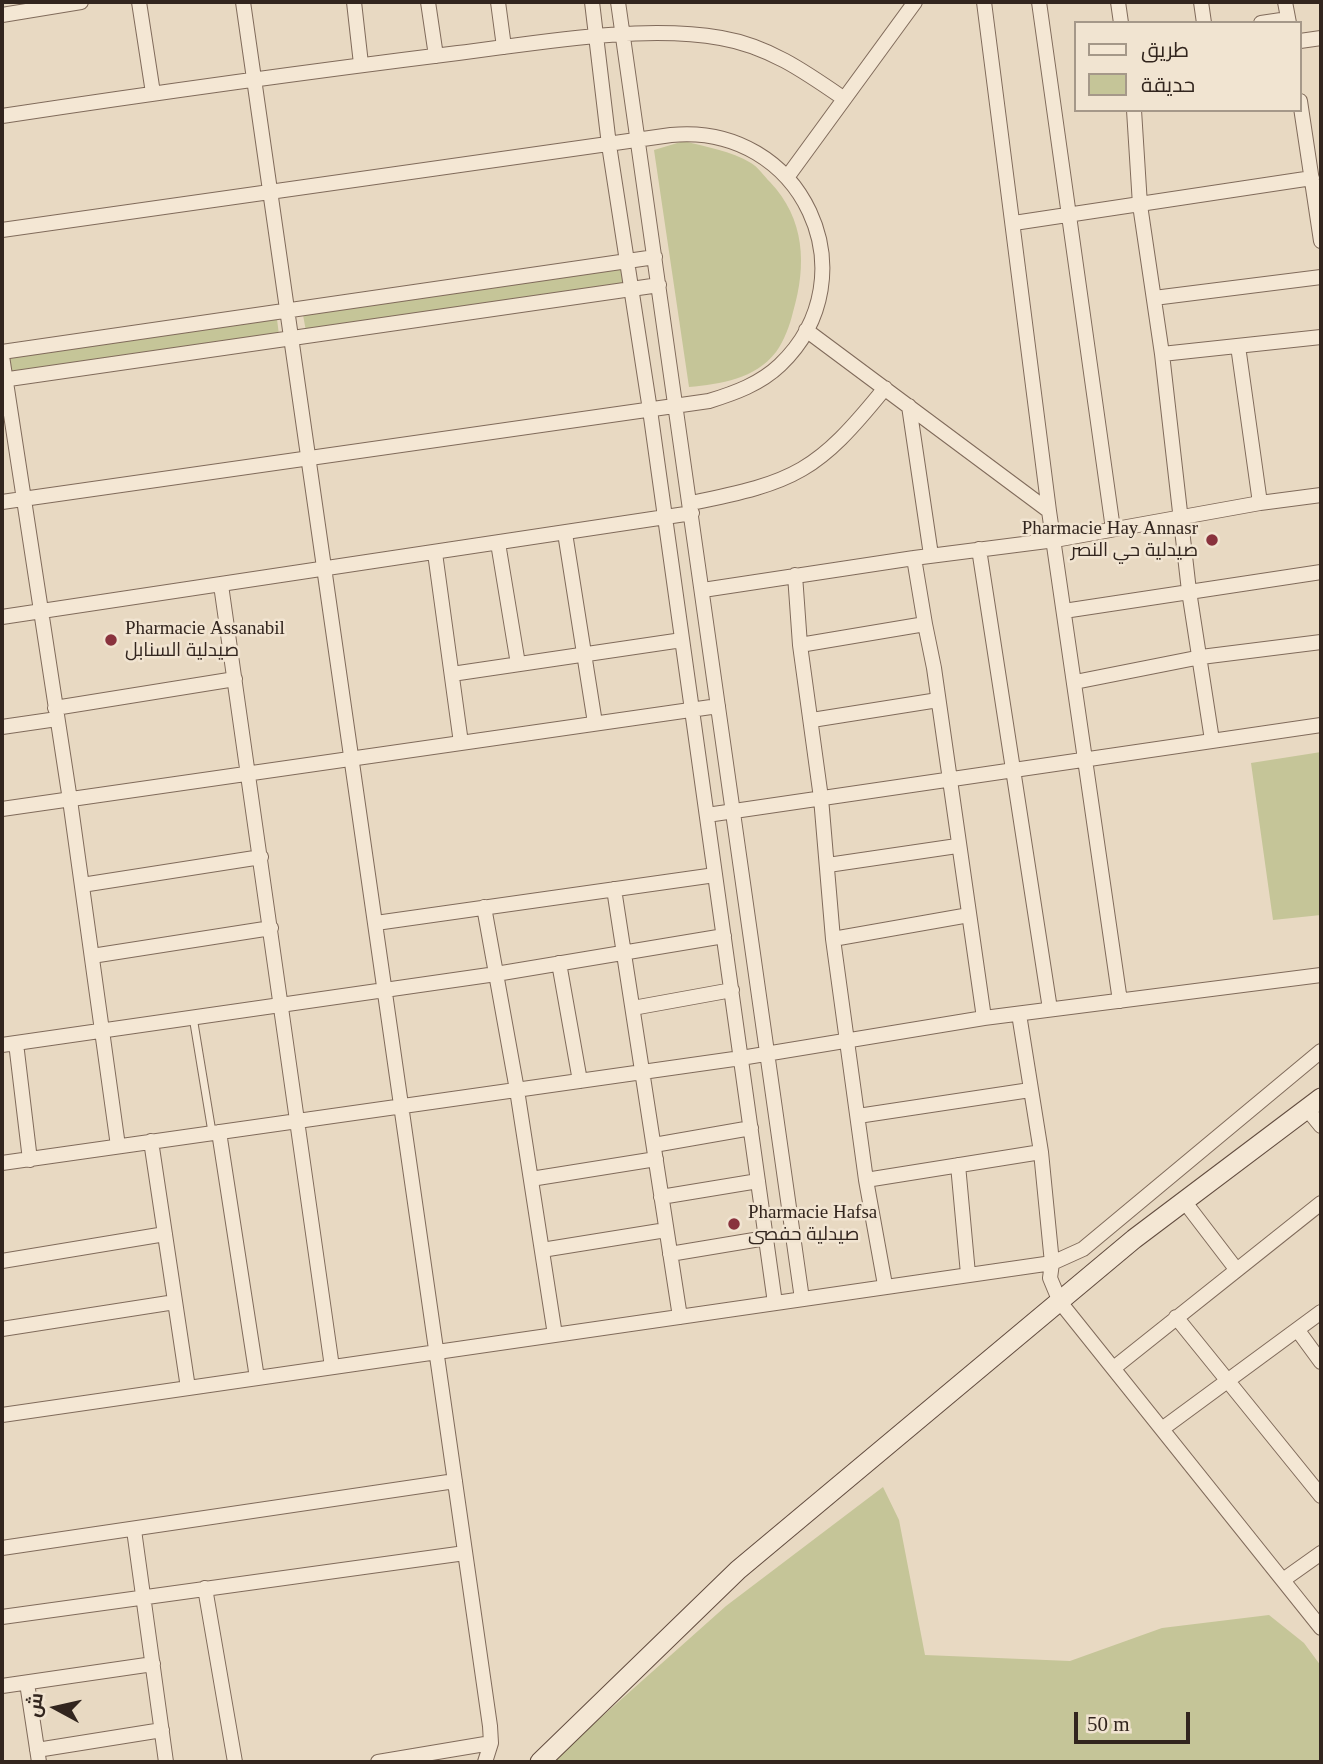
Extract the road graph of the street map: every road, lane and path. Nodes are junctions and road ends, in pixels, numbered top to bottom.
1 (81, 2) edge
2 (139, 2) edge
3 (243, 2) edge
4 (354, 2) edge
5 (428, 2) edge
6 (498, 2) edge
7 (592, 2) edge
8 (618, 2) edge
9 (915, 2) edge
10 (984, 2) edge
11 (1039, 2) edge
12 (1118, 2) edge
13 (1200, 2) edge
14 (1286, 2) edge
15 (2, 15) edge
16 (1121, 21) edge
17 (1204, 21) edge
18 (1288, 21) edge
19 (597, 36) junction
20 (623, 36) junction
21 (1321, 38) edge
22 (1302, 41) edge
23 (504, 47) junction
24 (436, 56) junction
25 (361, 64) junction
26 (254, 78) junction
27 (153, 93) junction
28 (843, 98) junction
29 (1134, 112) edge
30 (1302, 112) edge
31 (2, 116) edge
32 (637, 141) junction
33 (609, 145) junction
34 (788, 176) junction
35 (1312, 178) junction
36 (271, 190) junction
37 (1140, 205) junction
38 (1071, 215) junction
39 (1014, 223) junction
40 (2, 230) edge
41 (1321, 241) edge
42 (654, 257) junction
43 (626, 261) junction
44 (1321, 277) edge
45 (659, 285) junction
46 (630, 289) junction
47 (1154, 298) junction
48 (288, 311) junction
49 (806, 330) junction
50 (1321, 337) edge
51 (292, 339) junction
52 (1238, 346) junction
53 (2, 354) edge
54 (1162, 354) junction
55 (4, 379) edge
56 (885, 388) junction
57 (677, 406) junction
58 (909, 406) junction
59 (650, 410) junction
60 (310, 458) junction
61 (1321, 495) edge
62 (23, 499) junction
63 (2, 502) edge
64 (1260, 503) junction
65 (691, 508) junction
66 (1049, 511) junction
67 (665, 517) junction
68 (1180, 518) junction
69 (1113, 528) junction
70 (565, 533) junction
71 (1055, 540) junction
72 (498, 544) junction
73 (979, 549) junction
74 (435, 553) junction
75 (931, 555) junction
76 (914, 558) junction
77 (326, 569) junction
78 (1321, 572) edge
79 (795, 575) junction
80 (221, 584) junction
81 (703, 590) junction
82 (1189, 591) junction
83 (1064, 611) junction
84 (39, 612) junction
85 (2, 617) edge
86 (925, 624) junction
87 (682, 640) junction
88 (1321, 642) edge
89 (800, 645) junction
90 (584, 654) junction
91 (1201, 657) junction
92 (519, 664) junction
93 (452, 674) junction
94 (235, 679) junction
95 (1074, 682) junction
96 (938, 700) junction
97 (718, 706) junction
98 (692, 710) junction
99 (56, 713) junction
100 (812, 720) junction
101 (595, 723) junction
102 (1321, 724) edge
103 (2, 727) edge
104 (1212, 740) junction
105 (461, 743) junction
106 (353, 757) junction
107 (1087, 757) junction
108 (1012, 771) junction
109 (249, 772) junction
110 (948, 780) junction
111 (821, 798) junction
112 (70, 800) junction
113 (2, 809) edge
114 (733, 811) junction
115 (707, 815) junction
116 (957, 846) junction
117 (261, 857) junction
118 (828, 865) junction
119 (715, 875) junction
120 (82, 885) junction
121 (614, 889) junction
122 (484, 907) junction
123 (968, 915) junction
124 (376, 923) junction
125 (271, 928) junction
126 (724, 936) junction
127 (833, 939) junction
128 (624, 952) junction
129 (92, 956) junction
130 (559, 963) junction
131 (496, 974) junction
132 (1321, 975) edge
133 (386, 990) junction
134 (732, 990) junction
135 (1120, 1001) junction
136 (282, 1005) junction
137 (633, 1008) junction
138 (1050, 1009) junction
139 (1019, 1014) junction
140 (192, 1017) junction
141 (984, 1018) junction
142 (102, 1030) junction
143 (849, 1041) junction
144 (9, 1044) edge
145 (1321, 1051) edge
146 (766, 1054) junction
147 (741, 1058) junction
148 (642, 1072) junction
149 (580, 1081) junction
150 (517, 1090) junction
151 (1030, 1090) junction
152 (1314, 1103) edge
153 (402, 1105) junction
154 (858, 1116) junction
155 (298, 1121) junction
156 (1321, 1126) edge
157 (751, 1128) junction
158 (215, 1132) junction
159 (151, 1142) junction
160 (118, 1146) junction
161 (655, 1152) junction
162 (1041, 1152) junction
163 (30, 1160) junction
164 (2, 1163) edge
165 (958, 1165) junction
166 (531, 1179) junction
167 (866, 1180) junction
168 (758, 1181) junction
169 (662, 1197) junction
170 (1184, 1201) junction
171 (1321, 1203) edge
172 (666, 1230) junction
173 (165, 1234) junction
174 (766, 1238) junction
175 (542, 1250) junction
176 (670, 1254) junction
177 (2, 1261) edge
178 (1052, 1263) junction
179 (1236, 1269) junction
180 (968, 1274) junction
181 (885, 1285) junction
182 (802, 1299) junction
183 (175, 1302) junction
184 (1060, 1302) junction
185 (775, 1303) junction
186 (1321, 1312) edge
187 (680, 1317) junction
188 (1176, 1317) junction
189 (2, 1329) edge
190 (1298, 1332) junction
191 (555, 1335) junction
192 (437, 1352) junction
193 (1321, 1362) edge
194 (332, 1367) junction
195 (1115, 1367) junction
196 (257, 1378) junction
197 (1229, 1382) junction
198 (188, 1388) junction
199 (2, 1415) edge
200 (1162, 1429) junction
201 (455, 1481) junction
202 (1321, 1496) edge
203 (134, 1530) junction
204 (2, 1548) edge
205 (465, 1553) junction
206 (1321, 1553) edge
207 (1283, 1580) junction
208 (205, 1588) junction
209 (144, 1596) junction
210 (2, 1617) edge
211 (1321, 1628) edge
212 (153, 1664) junction
213 (27, 1683) junction
214 (2, 1686) edge
215 (162, 1730) junction
216 (491, 1743) junction
217 (38, 1756) edge
218 (166, 1762) edge
219 (235, 1762) edge
220 (378, 1762) edge
221 (485, 1762) edge
222 (540, 1762) edge

1 - 15 street
2 - 27 street
3 - 26 street
4 - 25 street
5 - 24 street
6 - 23 street
7 - 19 street
8 - 20 street
9 - 28 street
10 - 39 street
11 - 38 street
12 - 16 street
13 - 17 street
14 - 18 street
19 - 20 street
19 - 23 street
19 - 33 street
20 - 28 street
20 - 32 street
21 - 22 street
23 - 24 street
24 - 25 street
25 - 26 street
26 - 27 street
26 - 36 street
27 - 31 street
28 - 34 street
29 - 37 street
30 - 35 street
32 - 33 street
32 - 34 street
32 - 42 street
33 - 36 street
33 - 43 street
34 - 49 street
35 - 37 street
35 - 41 street
36 - 40 street
36 - 48 street
37 - 38 street
37 - 47 street
38 - 39 street
38 - 69 street
39 - 66 street
42 - 43 street
42 - 45 street
43 - 46 street
43 - 48 street
44 - 47 street
45 - 46 street
45 - 57 street
46 - 51 street
46 - 59 street
47 - 54 street
48 - 51 street
48 - 53 street
49 - 56 street
49 - 57 street
50 - 52 street
51 - 55 street
51 - 60 street
52 - 54 street
52 - 64 street
53 - 55 street
54 - 68 street
55 - 62 street
56 - 58 street
56 - 65 street
57 - 59 street
57 - 65 street
58 - 66 street
58 - 75 street
59 - 60 street
59 - 67 street
60 - 62 street
60 - 77 street
61 - 64 street
62 - 63 street
62 - 84 street
64 - 68 street
65 - 67 street
65 - 81 street
66 - 71 street
67 - 70 street
67 - 87 street
68 - 69 street
68 - 82 street
69 - 71 street
70 - 72 street
70 - 90 street
71 - 73 street
71 - 83 street
72 - 74 street
72 - 92 street
73 - 75 street
73 - 108 street
74 - 77 street
74 - 93 street
75 - 76 street
76 - 79 street
76 - 86 street
77 - 80 street
77 - 106 street
78 - 82 street
79 - 81 street
79 - 89 street
80 - 84 street
80 - 94 street
81 - 97 street
82 - 83 street
82 - 91 street
83 - 95 street
84 - 85 street
84 - 99 street
86 - 89 street
86 - 96 street
87 - 90 street
87 - 98 street
88 - 91 street
89 - 100 street
90 - 92 street
90 - 101 street
91 - 95 street
91 - 104 street
92 - 93 street
93 - 105 street
94 - 99 street
94 - 109 street
95 - 107 street
96 - 100 street
96 - 110 street
97 - 98 street
97 - 114 street
98 - 101 street
98 - 115 street
99 - 103 street
99 - 112 street
100 - 111 street
101 - 105 street
102 - 104 street
104 - 107 street
105 - 106 street
106 - 109 street
106 - 124 street
107 - 108 street
107 - 135 street
108 - 110 street
108 - 138 street
109 - 112 street
109 - 117 street
110 - 111 street
110 - 116 street
111 - 114 street
111 - 118 street
112 - 113 street
112 - 120 street
114 - 115 street
114 - 146 street
115 - 119 street
116 - 118 street
116 - 123 street
117 - 120 street
117 - 125 street
118 - 127 street
119 - 121 street
119 - 126 street
120 - 129 street
121 - 122 street
121 - 128 street
122 - 124 street
122 - 131 street
123 - 127 street
123 - 141 street
124 - 133 street
125 - 129 street
125 - 136 street
126 - 128 street
126 - 134 street
127 - 143 street
128 - 130 street
128 - 137 street
129 - 142 street
130 - 131 street
130 - 149 street
131 - 133 street
131 - 150 street
132 - 135 street
133 - 136 street
133 - 153 street
134 - 137 street
134 - 147 street
135 - 138 street
136 - 140 street
136 - 155 street
137 - 148 street
138 - 139 street
139 - 141 street
139 - 151 street
140 - 142 street
140 - 158 lane
141 - 143 street
142 - 144 street
142 - 160 street
143 - 146 street
143 - 154 street
144 - 163 street
145 - 178 street
146 - 147 street
146 - 182 street
147 - 148 street
147 - 157 street
148 - 149 street
148 - 161 street
149 - 150 street
150 - 153 street
150 - 166 street
151 - 154 street
151 - 162 street
152 - 156 street
152 - 170 street
153 - 155 street
153 - 192 street
154 - 167 street
155 - 158 street
155 - 194 street
157 - 161 street
157 - 168 street
158 - 159 street
158 - 196 street
159 - 160 street
159 - 173 street
160 - 163 street
161 - 166 street
161 - 169 street
162 - 165 street
162 - 178 street
163 - 164 street
165 - 167 street
165 - 180 street
166 - 175 street
167 - 181 street
168 - 169 street
168 - 174 street
169 - 172 street
170 - 179 street
170 - 184 street
171 - 179 street
172 - 175 street
172 - 176 street
173 - 177 street
173 - 183 street
174 - 176 street
174 - 185 street
175 - 191 street
176 - 187 street
178 - 180 street
178 - 184 street
179 - 188 street
180 - 181 street
181 - 182 street
182 - 185 street
183 - 189 street
183 - 198 street
184 - 195 street
184 - 222 street
185 - 187 street
186 - 190 street
187 - 191 street
188 - 195 street
188 - 197 street
190 - 193 street
190 - 197 street
191 - 192 street
192 - 194 street
192 - 201 street
194 - 196 street
195 - 200 street
196 - 198 street
197 - 200 street
197 - 202 street
198 - 199 street
200 - 207 street
201 - 203 street
201 - 205 street
203 - 204 street
203 - 209 street
205 - 208 street
205 - 216 street
206 - 207 street
207 - 211 street
208 - 209 street
208 - 219 street
209 - 210 street
209 - 212 street
212 - 213 street
212 - 215 street
213 - 214 street
213 - 217 street
215 - 217 street
215 - 218 street
216 - 220 street
216 - 221 street

